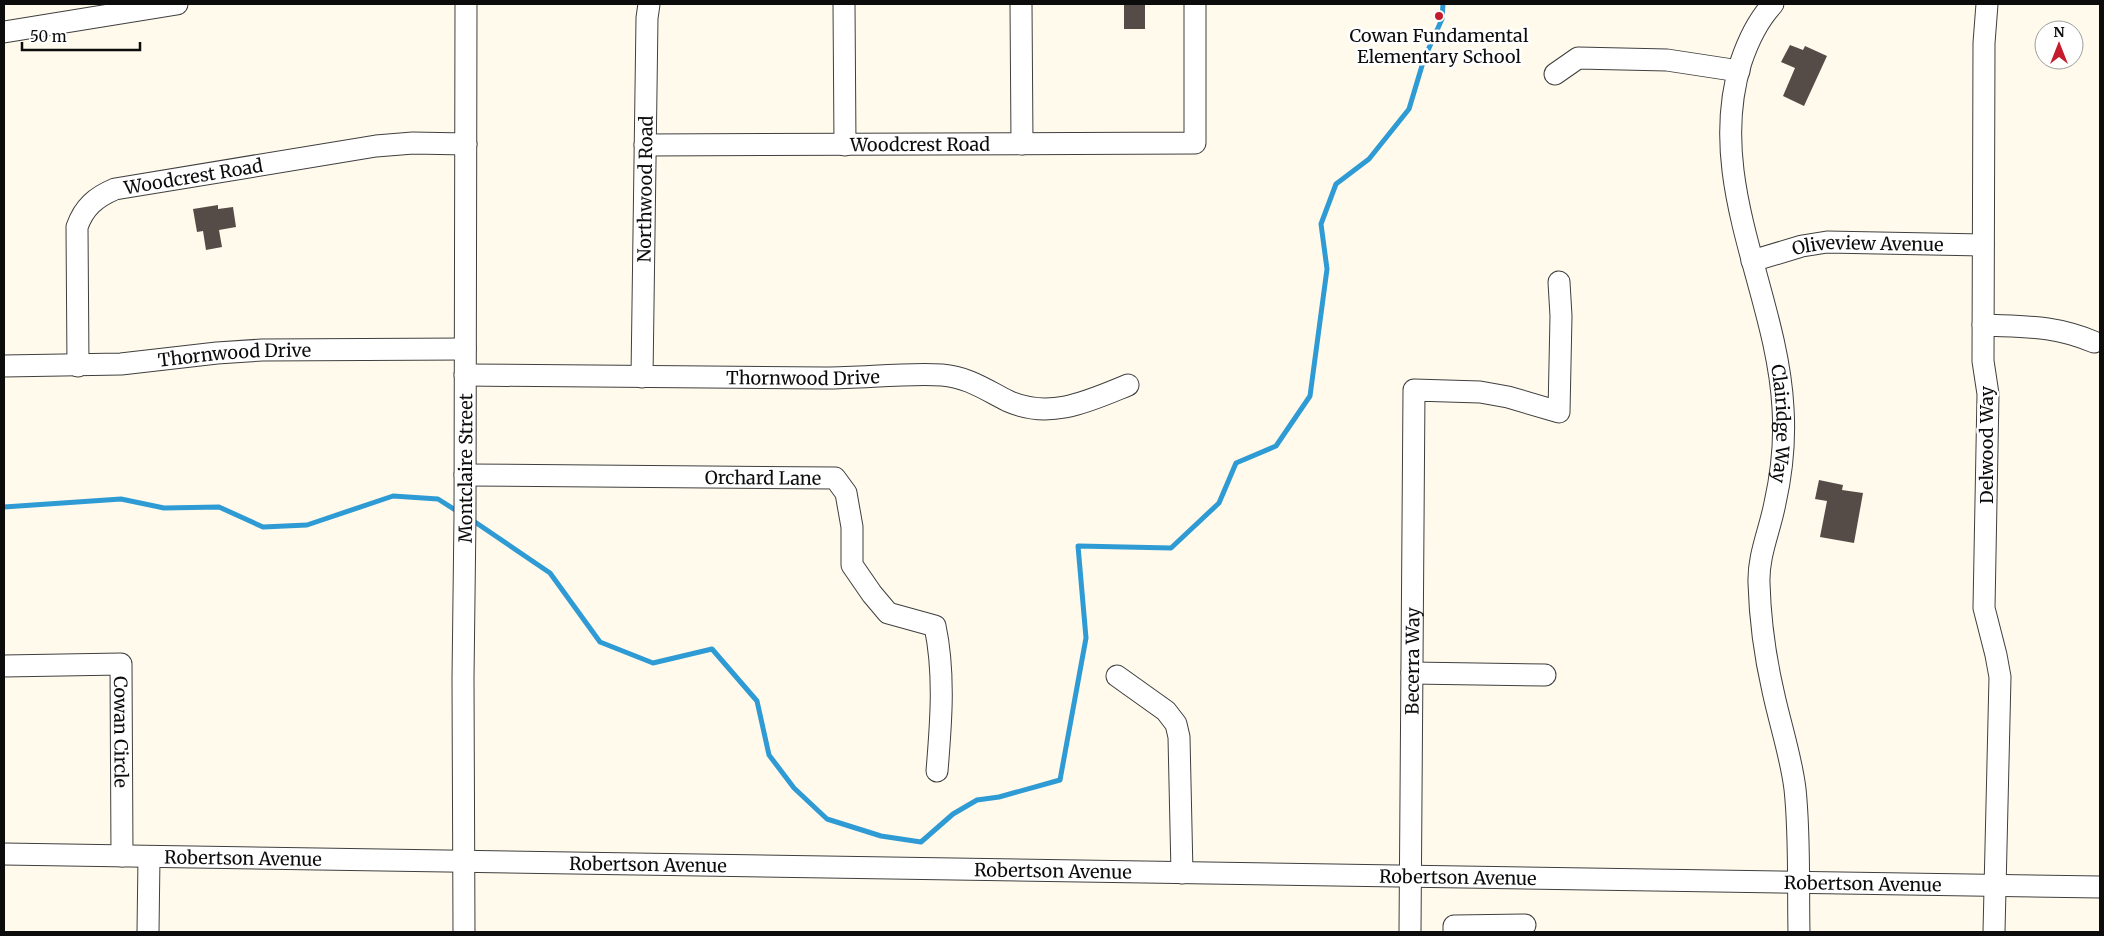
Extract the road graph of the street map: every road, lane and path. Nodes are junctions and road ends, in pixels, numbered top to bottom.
1 (177, 4) edge
2 (466, 4) edge
3 (649, 4) edge
4 (844, 4) edge
5 (1021, 4) edge
6 (1195, 4) edge
7 (1773, 4) edge
8 (1987, 4) edge
9 (4, 32) edge
10 (1738, 71) junction
11 (1555, 74) dead end
12 (466, 144) junction
13 (1022, 144) junction
14 (845, 145) junction
15 (645, 146) junction
16 (1984, 245) junction
17 (1752, 261) junction
18 (1559, 282) dead end
19 (1983, 325) junction
20 (2094, 342) dead end
21 (465, 349) junction
22 (4, 366) edge
23 (78, 366) junction
24 (465, 375) junction
25 (642, 377) junction
26 (1128, 385) dead end
27 (465, 475) junction
28 (4, 666) edge
29 (1412, 674) junction
30 (1545, 675) dead end
31 (1117, 676) dead end
32 (937, 771) dead end
33 (4, 854) edge
34 (122, 856) junction
35 (149, 857) junction
36 (464, 862) junction
37 (1182, 872) junction
38 (1410, 876) junction
39 (1798, 882) junction
40 (1995, 885) junction
41 (2100, 887) edge
42 (1525, 924) dead end
43 (148, 932) edge
44 (464, 932) edge
45 (1410, 932) edge
46 (1454, 932) edge
47 (1799, 932) edge
48 (1994, 932) edge

1 - 9 street
2 - 12 street, Montclaire Street
3 - 15 street, Northwood Road
4 - 14 street
5 - 13 street
6 - 13 street, Woodcrest Road
7 - 10 street, Clairidge Way
8 - 16 street, Delwood Way
10 - 11 street
10 - 17 street, Clairidge Way
12 - 21 street, Montclaire Street
12 - 23 street, Woodcrest Road
13 - 14 street, Woodcrest Road
14 - 15 street, Woodcrest Road
15 - 25 street, Northwood Road
16 - 17 street, Oliveview Avenue
16 - 19 street, Delwood Way
17 - 39 street, Clairidge Way
18 - 29 street, Becerra Way
19 - 20 street
19 - 40 street, Delwood Way
21 - 23 street, Thornwood Drive
21 - 24 street, Montclaire Street
22 - 23 street, Thornwood Drive
24 - 25 street, Thornwood Drive
24 - 27 street, Montclaire Street
25 - 26 street, Thornwood Drive
27 - 32 street, Orchard Lane
27 - 36 street, Montclaire Street
28 - 34 street, Cowan Circle
29 - 30 street
29 - 38 street, Becerra Way
31 - 37 street
33 - 34 street, Robertson Avenue
34 - 35 street, Robertson Avenue
35 - 36 street, Robertson Avenue
35 - 43 street
36 - 37 street, Robertson Avenue
36 - 44 street, Montclaire Street
37 - 38 street, Robertson Avenue
38 - 39 street, Robertson Avenue
38 - 45 street, Becerra Way
39 - 40 street, Robertson Avenue
39 - 47 street, Clairidge Way
40 - 41 street, Robertson Avenue
40 - 48 street, Delwood Way
42 - 46 street

